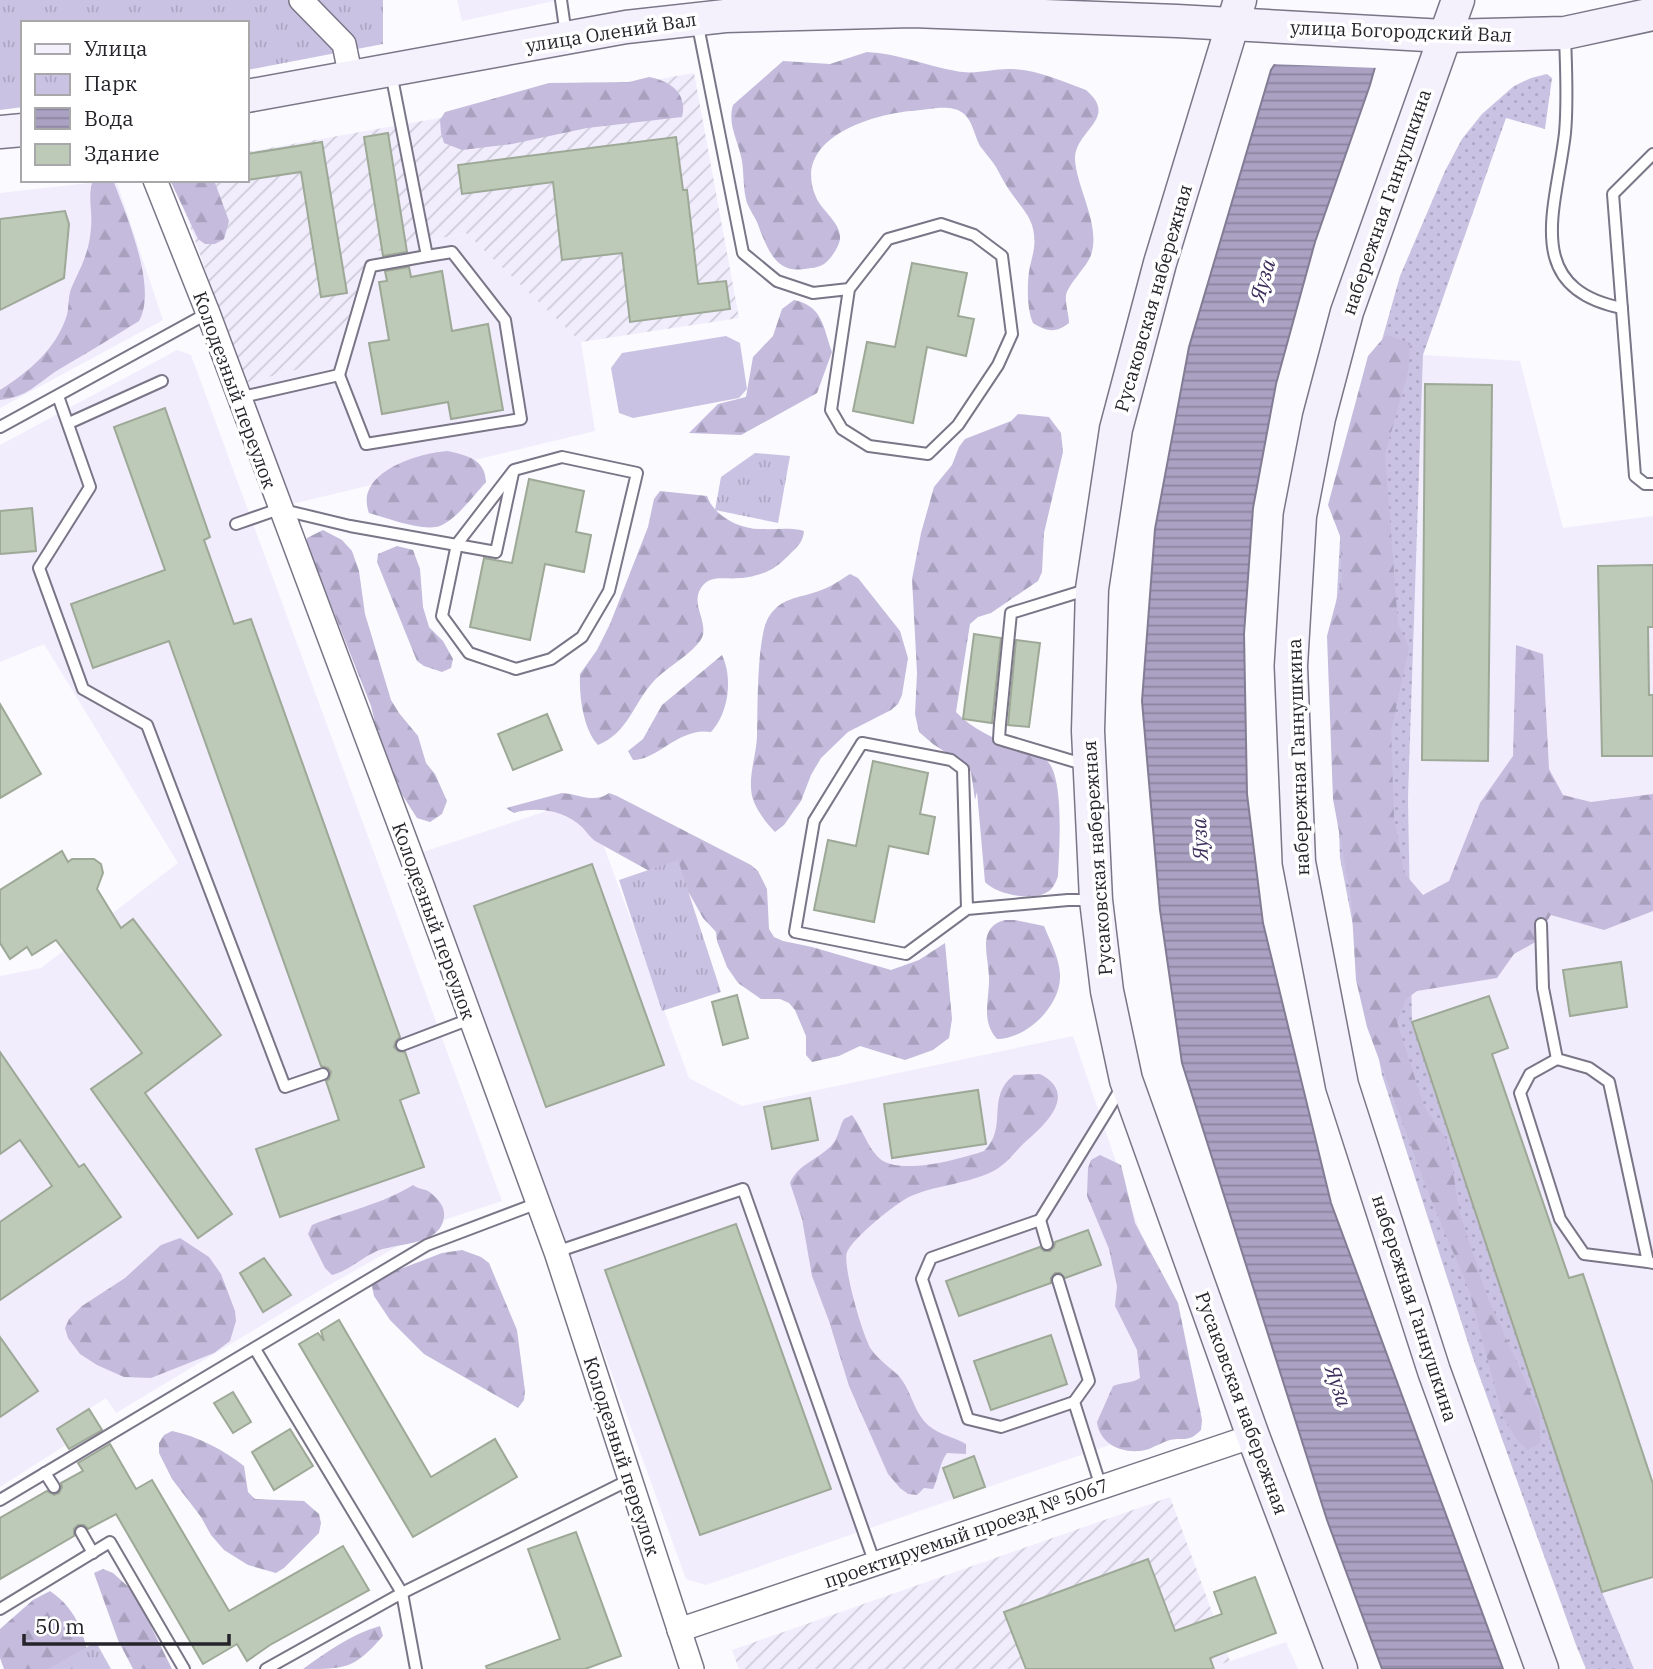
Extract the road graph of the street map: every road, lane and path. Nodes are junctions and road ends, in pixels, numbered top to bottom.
1 (302, 0) edge
2 (561, 0) edge
3 (1458, 0) edge
4 (912, 5) edge
5 (1236, 13) edge
6 (1653, 15) edge
7 (696, 18) junction
8 (1564, 33) junction
9 (1444, 36) junction
10 (567, 37) junction
11 (390, 70) junction
12 (351, 78) junction
13 (248, 96) edge
14 (21, 130) edge
15 (0, 132) edge
16 (1653, 154) edge
17 (156, 182) edge
18 (427, 256) junction
19 (849, 289) junction
20 (1622, 308) junction
21 (208, 313) junction
22 (339, 375) junction
23 (162, 381) dead end
24 (58, 396) junction
25 (238, 398) junction
26 (69, 423) junction
27 (0, 427) edge
28 (514, 470) junction
29 (1653, 484) edge
30 (279, 509) junction
31 (236, 524) dead end
32 (457, 544) junction
33 (1092, 589) junction
34 (1090, 766) junction
35 (1096, 900) junction
36 (967, 909) junction
37 (1541, 924) dead end
38 (470, 1019) junction
39 (402, 1045) dead end
40 (1557, 1059) junction
41 (323, 1074) dead end
42 (1126, 1080) junction
43 (538, 1203) junction
44 (1040, 1220) junction
45 (1047, 1244) dead end
46 (556, 1252) junction
47 (1651, 1263) edge
48 (1058, 1280) dead end
49 (255, 1349) junction
50 (1074, 1402) junction
51 (1253, 1436) junction
52 (45, 1473) junction
53 (629, 1480) junction
54 (54, 1487) dead end
55 (1101, 1487) junction
56 (0, 1500) edge
57 (81, 1532) dead end
58 (93, 1553) junction
59 (874, 1564) junction
60 (402, 1593) junction
61 (0, 1609) edge
62 (679, 1629) junction
63 (412, 1668) edge
64 (184, 1669) edge
65 (266, 1669) edge
66 (692, 1669) edge
67 (1341, 1669) edge
68 (1542, 1669) edge

1 - 12 street
2 - 10 lane
3 - 9 main road, набережная Ганнушкина
4 - 5 main road, улица Олений Вал
4 - 7 main road, улица Олений Вал
5 - 9 main road, улица Богородский Вал
5 - 33 main road, Русаковская набережная
6 - 8 main road, улица Богородский Вал
7 - 10 main road, улица Олений Вал
7 - 19 lane
8 - 9 main road, улица Богородский Вал
8 - 20 lane
9 - 68 main road, набережная Ганнушкина
10 - 11 main road, улица Олений Вал
11 - 12 main road, улица Олений Вал
11 - 18 lane
12 - 13 main road, улица Олений Вал
14 - 15 main road
16 - 20 lane
17 - 21 street, Колодезный переулок
18 - 22 lane
18 - 22 lane
19 - 19 lane
20 - 29 lane
21 - 24 lane
21 - 25 street, Колодезный переулок
22 - 25 lane
23 - 26 lane
24 - 26 lane
24 - 27 lane
25 - 30 street, Колодезный переулок
26 - 41 lane
28 - 32 lane
28 - 32 lane
28 - 32 lane
30 - 31 lane
30 - 32 lane
30 - 38 street, Колодезный переулок
33 - 34 main road, Русаковская набережная
33 - 34 lane
34 - 35 main road, Русаковская набережная
35 - 36 lane
35 - 42 main road, Русаковская набережная
36 - 36 lane
37 - 40 lane
38 - 39 lane
38 - 43 street, Колодезный переулок
40 - 47 lane
40 - 47 lane
42 - 44 lane
42 - 51 main road, Русаковская набережная
43 - 46 street, Колодезный переулок
43 - 49 lane
44 - 45 lane
44 - 50 lane
46 - 53 street, Колодезный переулок
46 - 59 lane
48 - 50 lane
49 - 52 lane
49 - 60 lane
50 - 55 lane
51 - 55 street, проектируемый проезд № 5067
51 - 67 main road, Русаковская набережная
52 - 54 lane
52 - 56 lane
53 - 60 lane
53 - 62 street, Колодезный переулок
55 - 59 street, проектируемый проезд № 5067
57 - 58 lane
58 - 61 lane
58 - 64 lane
59 - 62 street, проектируемый проезд № 5067
60 - 63 lane
60 - 65 lane
62 - 66 street, Колодезный переулок

